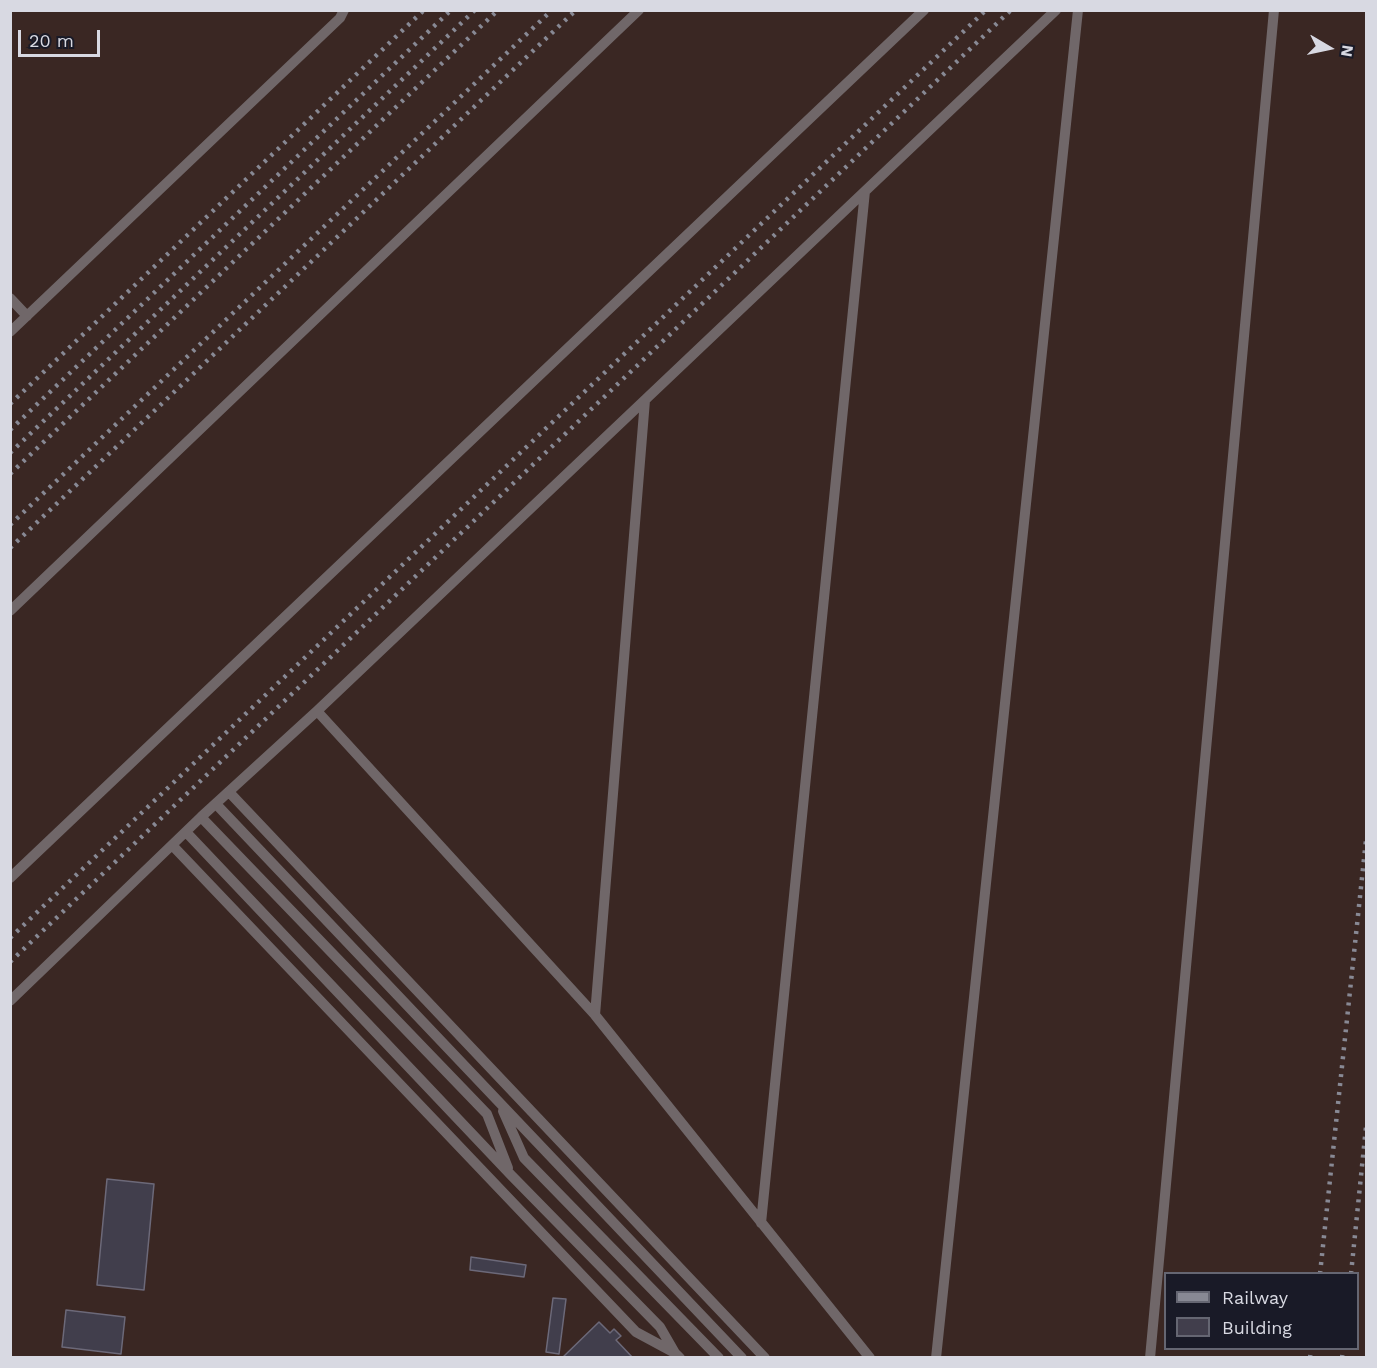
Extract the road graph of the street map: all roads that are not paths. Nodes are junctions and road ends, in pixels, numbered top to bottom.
1 (344, 10) edge
2 (639, 10) edge
3 (924, 10) edge
4 (1056, 10) edge
5 (1078, 10) edge
6 (1274, 10) edge
7 (865, 191) junction
8 (10, 298) edge
9 (27, 316) junction
10 (10, 332) edge
11 (645, 400) junction
12 (10, 611) edge
13 (317, 711) junction
14 (229, 792) junction
15 (216, 804) junction
16 (201, 817) junction
17 (186, 832) junction
18 (171, 845) junction
19 (10, 878) edge
20 (10, 1001) edge
21 (595, 1016) junction
22 (499, 1102) junction
23 (511, 1175) junction
24 (761, 1223) junction
25 (678, 1355) edge
26 (718, 1358) edge
27 (742, 1358) edge
28 (765, 1358) edge
29 (870, 1358) edge
30 (936, 1358) edge
31 (1150, 1358) edge

1 - 9 lane
2 - 12 lane
3 - 19 lane
4 - 7 lane
5 - 30 lane
6 - 31 lane
7 - 11 lane
7 - 24 lane
8 - 9 lane
9 - 10 lane
11 - 13 lane
11 - 21 lane
13 - 14 lane
13 - 21 lane
14 - 15 lane
14 - 28 lane
15 - 16 lane
15 - 22 lane
16 - 17 lane
16 - 23 lane
17 - 18 lane
17 - 23 lane
18 - 20 lane
18 - 25 lane
21 - 24 lane
22 - 26 lane
22 - 27 lane
23 - 25 lane
24 - 29 lane

